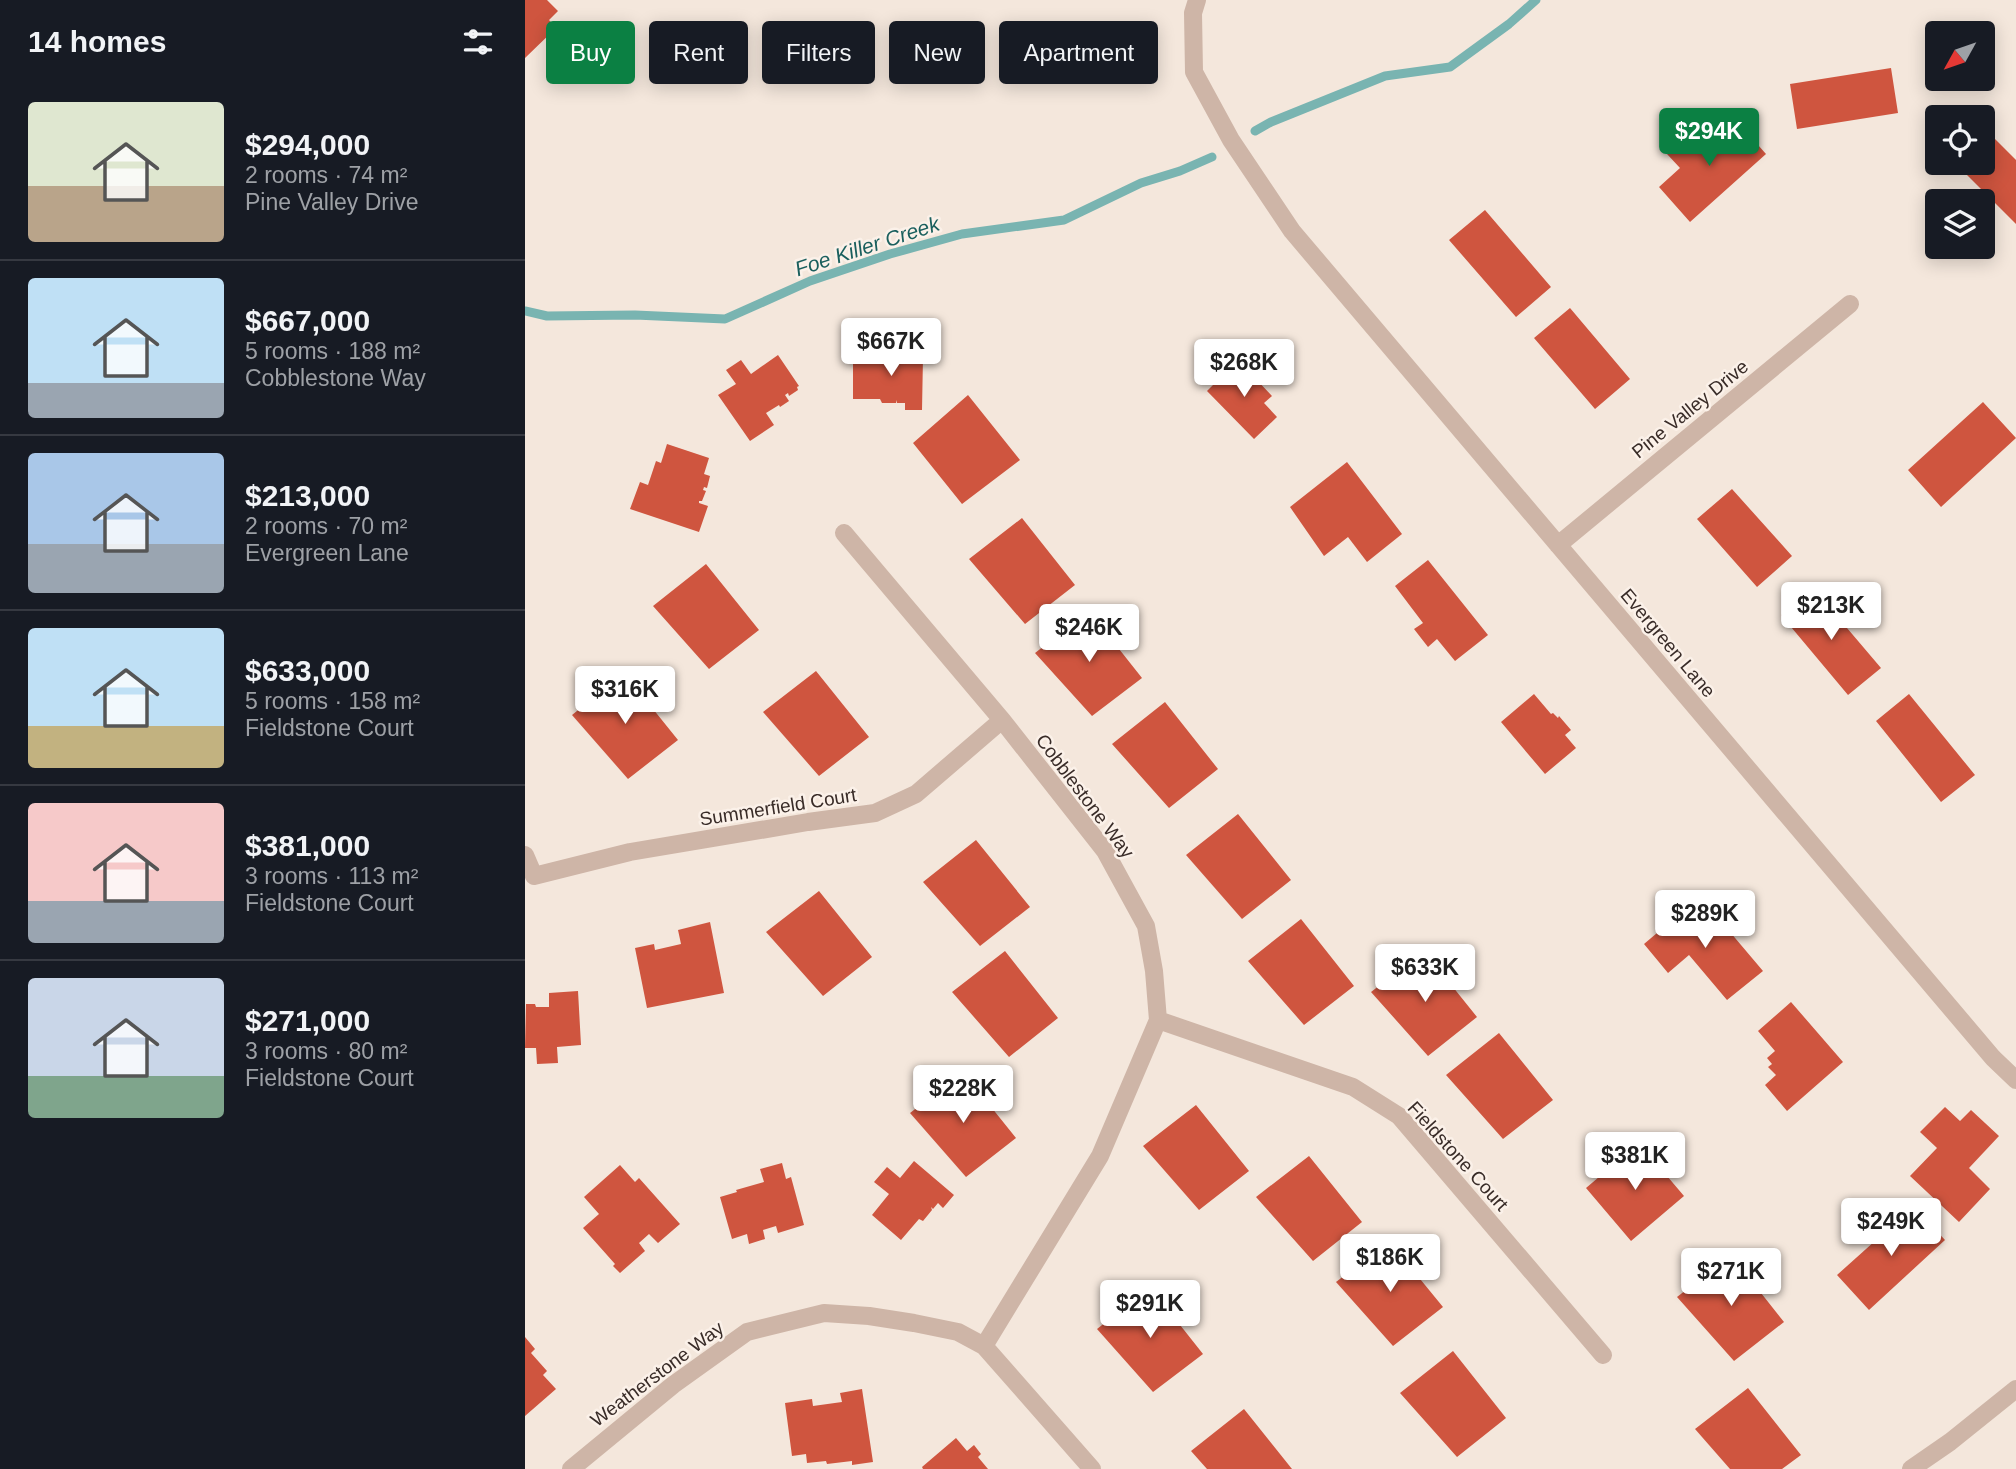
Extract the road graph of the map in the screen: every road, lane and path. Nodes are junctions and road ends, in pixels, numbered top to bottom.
1 (1197, 0) edge
2 (1850, 304) dead end
3 (844, 533) dead end
4 (1557, 545) junction
5 (1002, 720) junction
6 (525, 855) edge
7 (1158, 1020) junction
8 (2016, 1080) edge
9 (984, 1346) junction
10 (1603, 1355) dead end
11 (2016, 1389) edge
12 (571, 1469) edge
13 (1092, 1469) edge
14 (1911, 1469) edge

1 - 4 street, Evergreen Lane
2 - 4 street, Pine Valley Drive
3 - 5 street, Cobblestone Way
4 - 8 street, Evergreen Lane
5 - 6 street, Summerfield Court
5 - 7 street, Cobblestone Way
7 - 9 street, Cobblestone Way
7 - 10 street, Fieldstone Court
9 - 12 street, Weatherstone Way
9 - 13 street, Weatherstone Way
11 - 14 street

